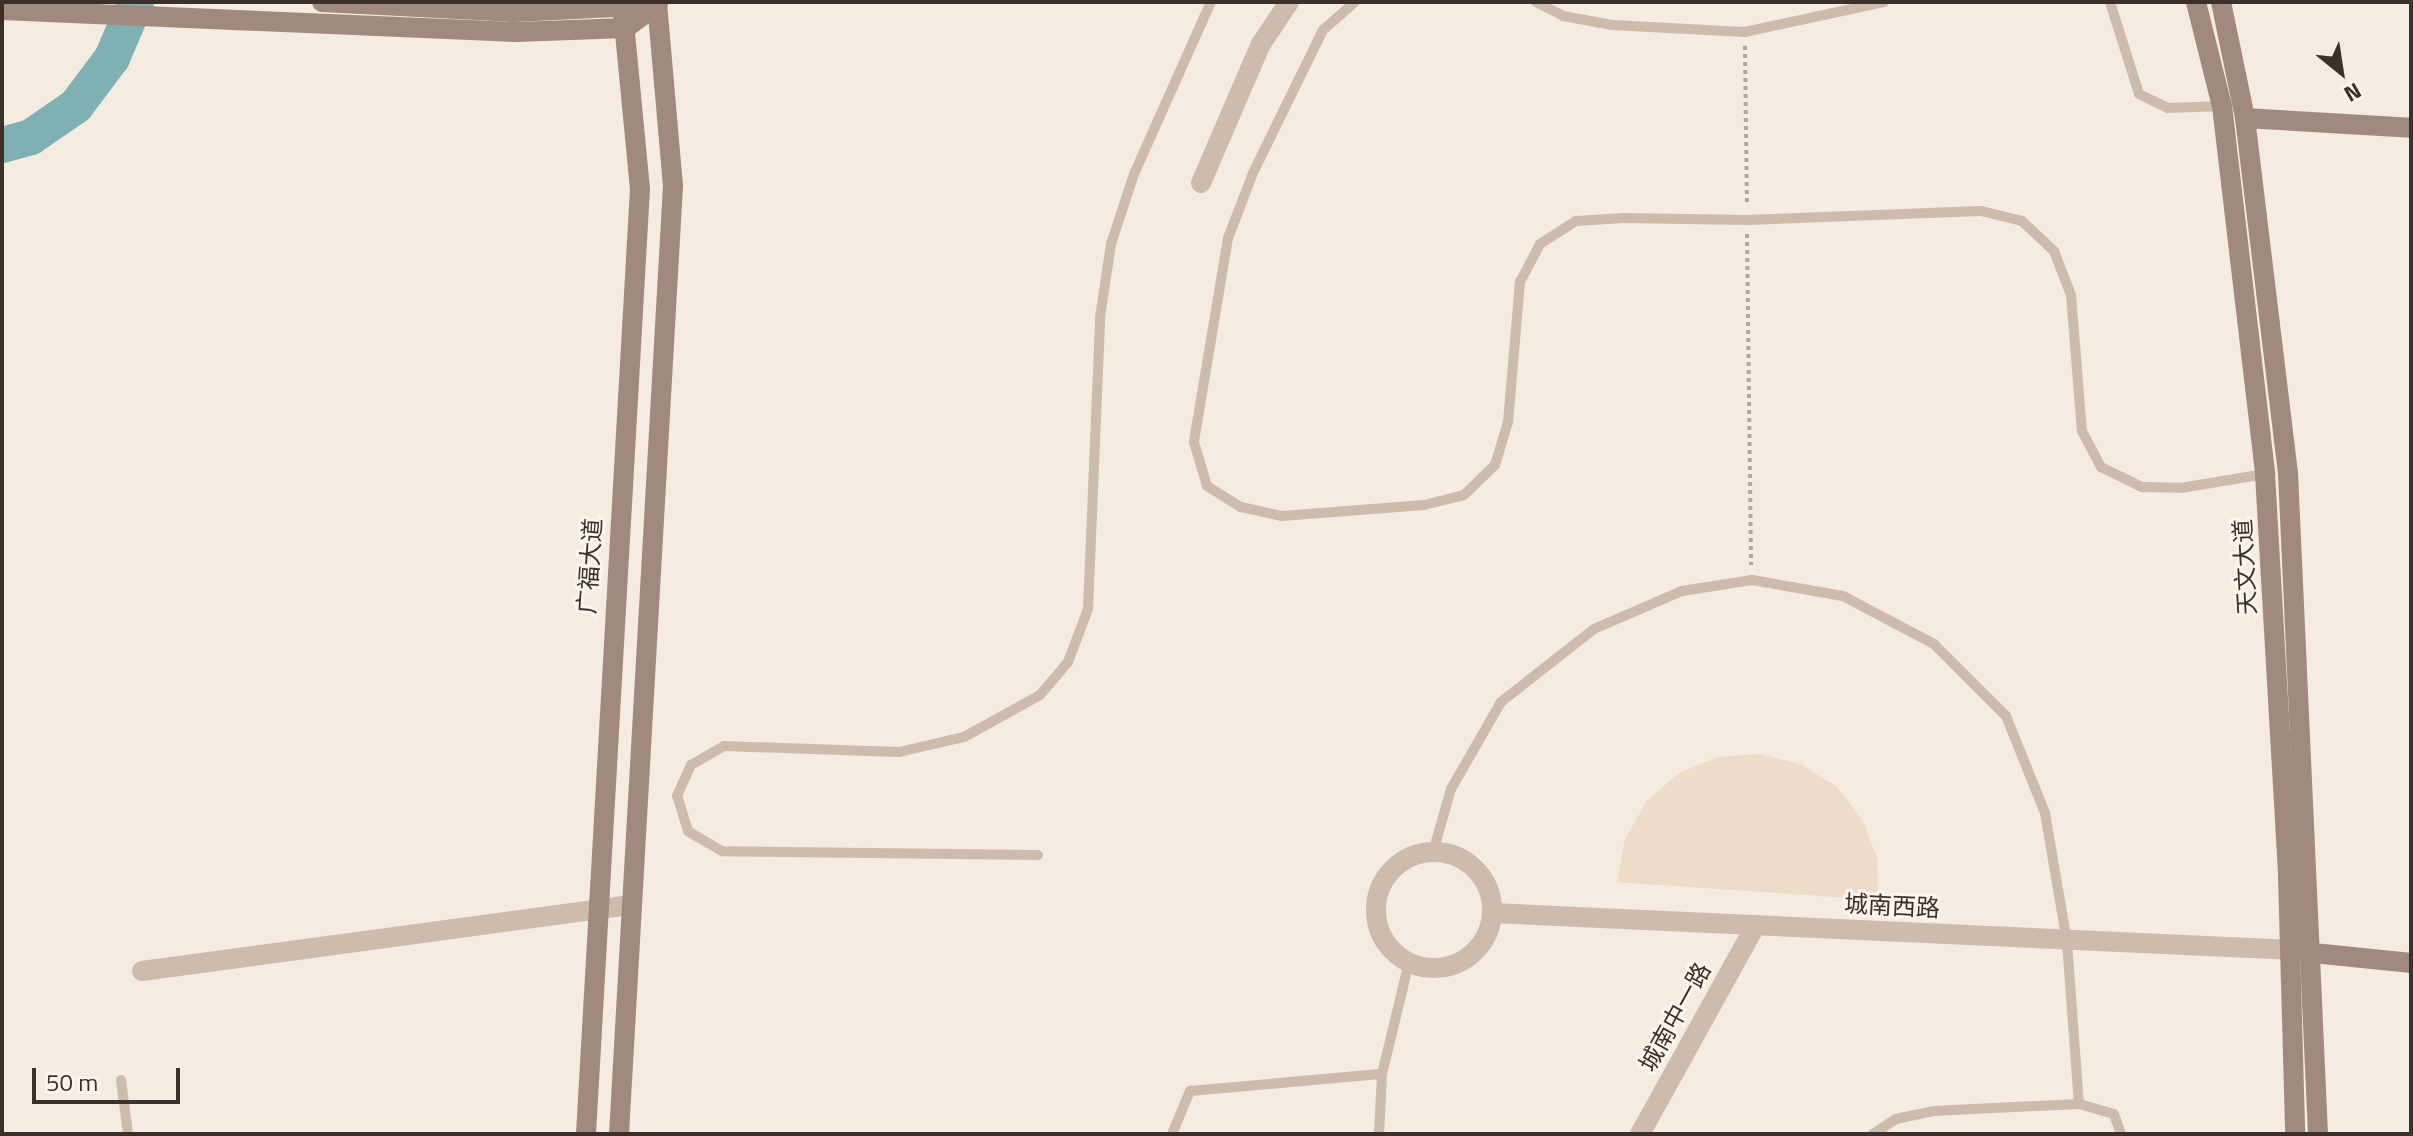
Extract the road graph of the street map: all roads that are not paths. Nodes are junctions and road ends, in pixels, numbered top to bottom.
1 (322, 2) edge
2 (534, 2) edge
3 (1211, 2) edge
4 (1289, 2) edge
5 (1355, 2) edge
6 (1536, 2) edge
7 (1884, 2) edge
8 (2110, 2) edge
9 (2196, 2) edge
10 (2221, 2) edge
11 (657, 3) edge
12 (623, 4) edge
13 (12, 11) edge
14 (514, 12) junction
15 (626, 28) junction
16 (2222, 106) junction
17 (2245, 118) junction
18 (2411, 128) edge
19 (1201, 183) dead end
20 (2265, 474) junction
21 (1433, 852) junction
22 (1038, 855) dead end
23 (628, 905) junction
24 (595, 909) junction
25 (1492, 913) junction
26 (1756, 925) junction
27 (2067, 942) junction
28 (2290, 950) junction
29 (2313, 953) junction
30 (1409, 962) junction
31 (2411, 963) edge
32 (142, 971) dead end
33 (1382, 1074) junction
34 (121, 1080) dead end
35 (2079, 1104) junction
36 (128, 1134) edge
37 (586, 1134) edge
38 (619, 1134) edge
39 (1172, 1134) edge
40 (1379, 1134) edge
41 (1640, 1134) edge
42 (1873, 1134) edge
43 (2121, 1134) edge
44 (2295, 1134) edge
45 (2318, 1134) edge

1 - 14 main road
2 - 14 main road
3 - 22 lane
4 - 19 street
5 - 20 lane
6 - 7 lane
8 - 16 lane
9 - 16 main road, 天文大道
10 - 17 main road, 天文大道
11 - 12 main road
11 - 15 main road
11 - 23 main road
12 - 14 main road
12 - 15 main road, 广福大道
13 - 15 main road
15 - 24 main road, 广福大道
16 - 20 main road, 天文大道
17 - 18 main road
17 - 29 main road, 天文大道
20 - 28 main road, 天文大道
21 - 25 street
21 - 27 lane
21 - 30 street
23 - 24 street
23 - 38 main road
24 - 32 street
24 - 37 main road, 广福大道
25 - 26 street, 城南西路
25 - 30 street
26 - 27 street, 城南西路
26 - 41 street, 城南中一路
27 - 28 street, 城南西路
27 - 35 lane
28 - 44 main road, 天文大道
29 - 31 main road
29 - 45 main road, 天文大道
30 - 33 lane
33 - 39 lane
33 - 40 lane
34 - 36 lane
35 - 42 lane
35 - 43 lane

